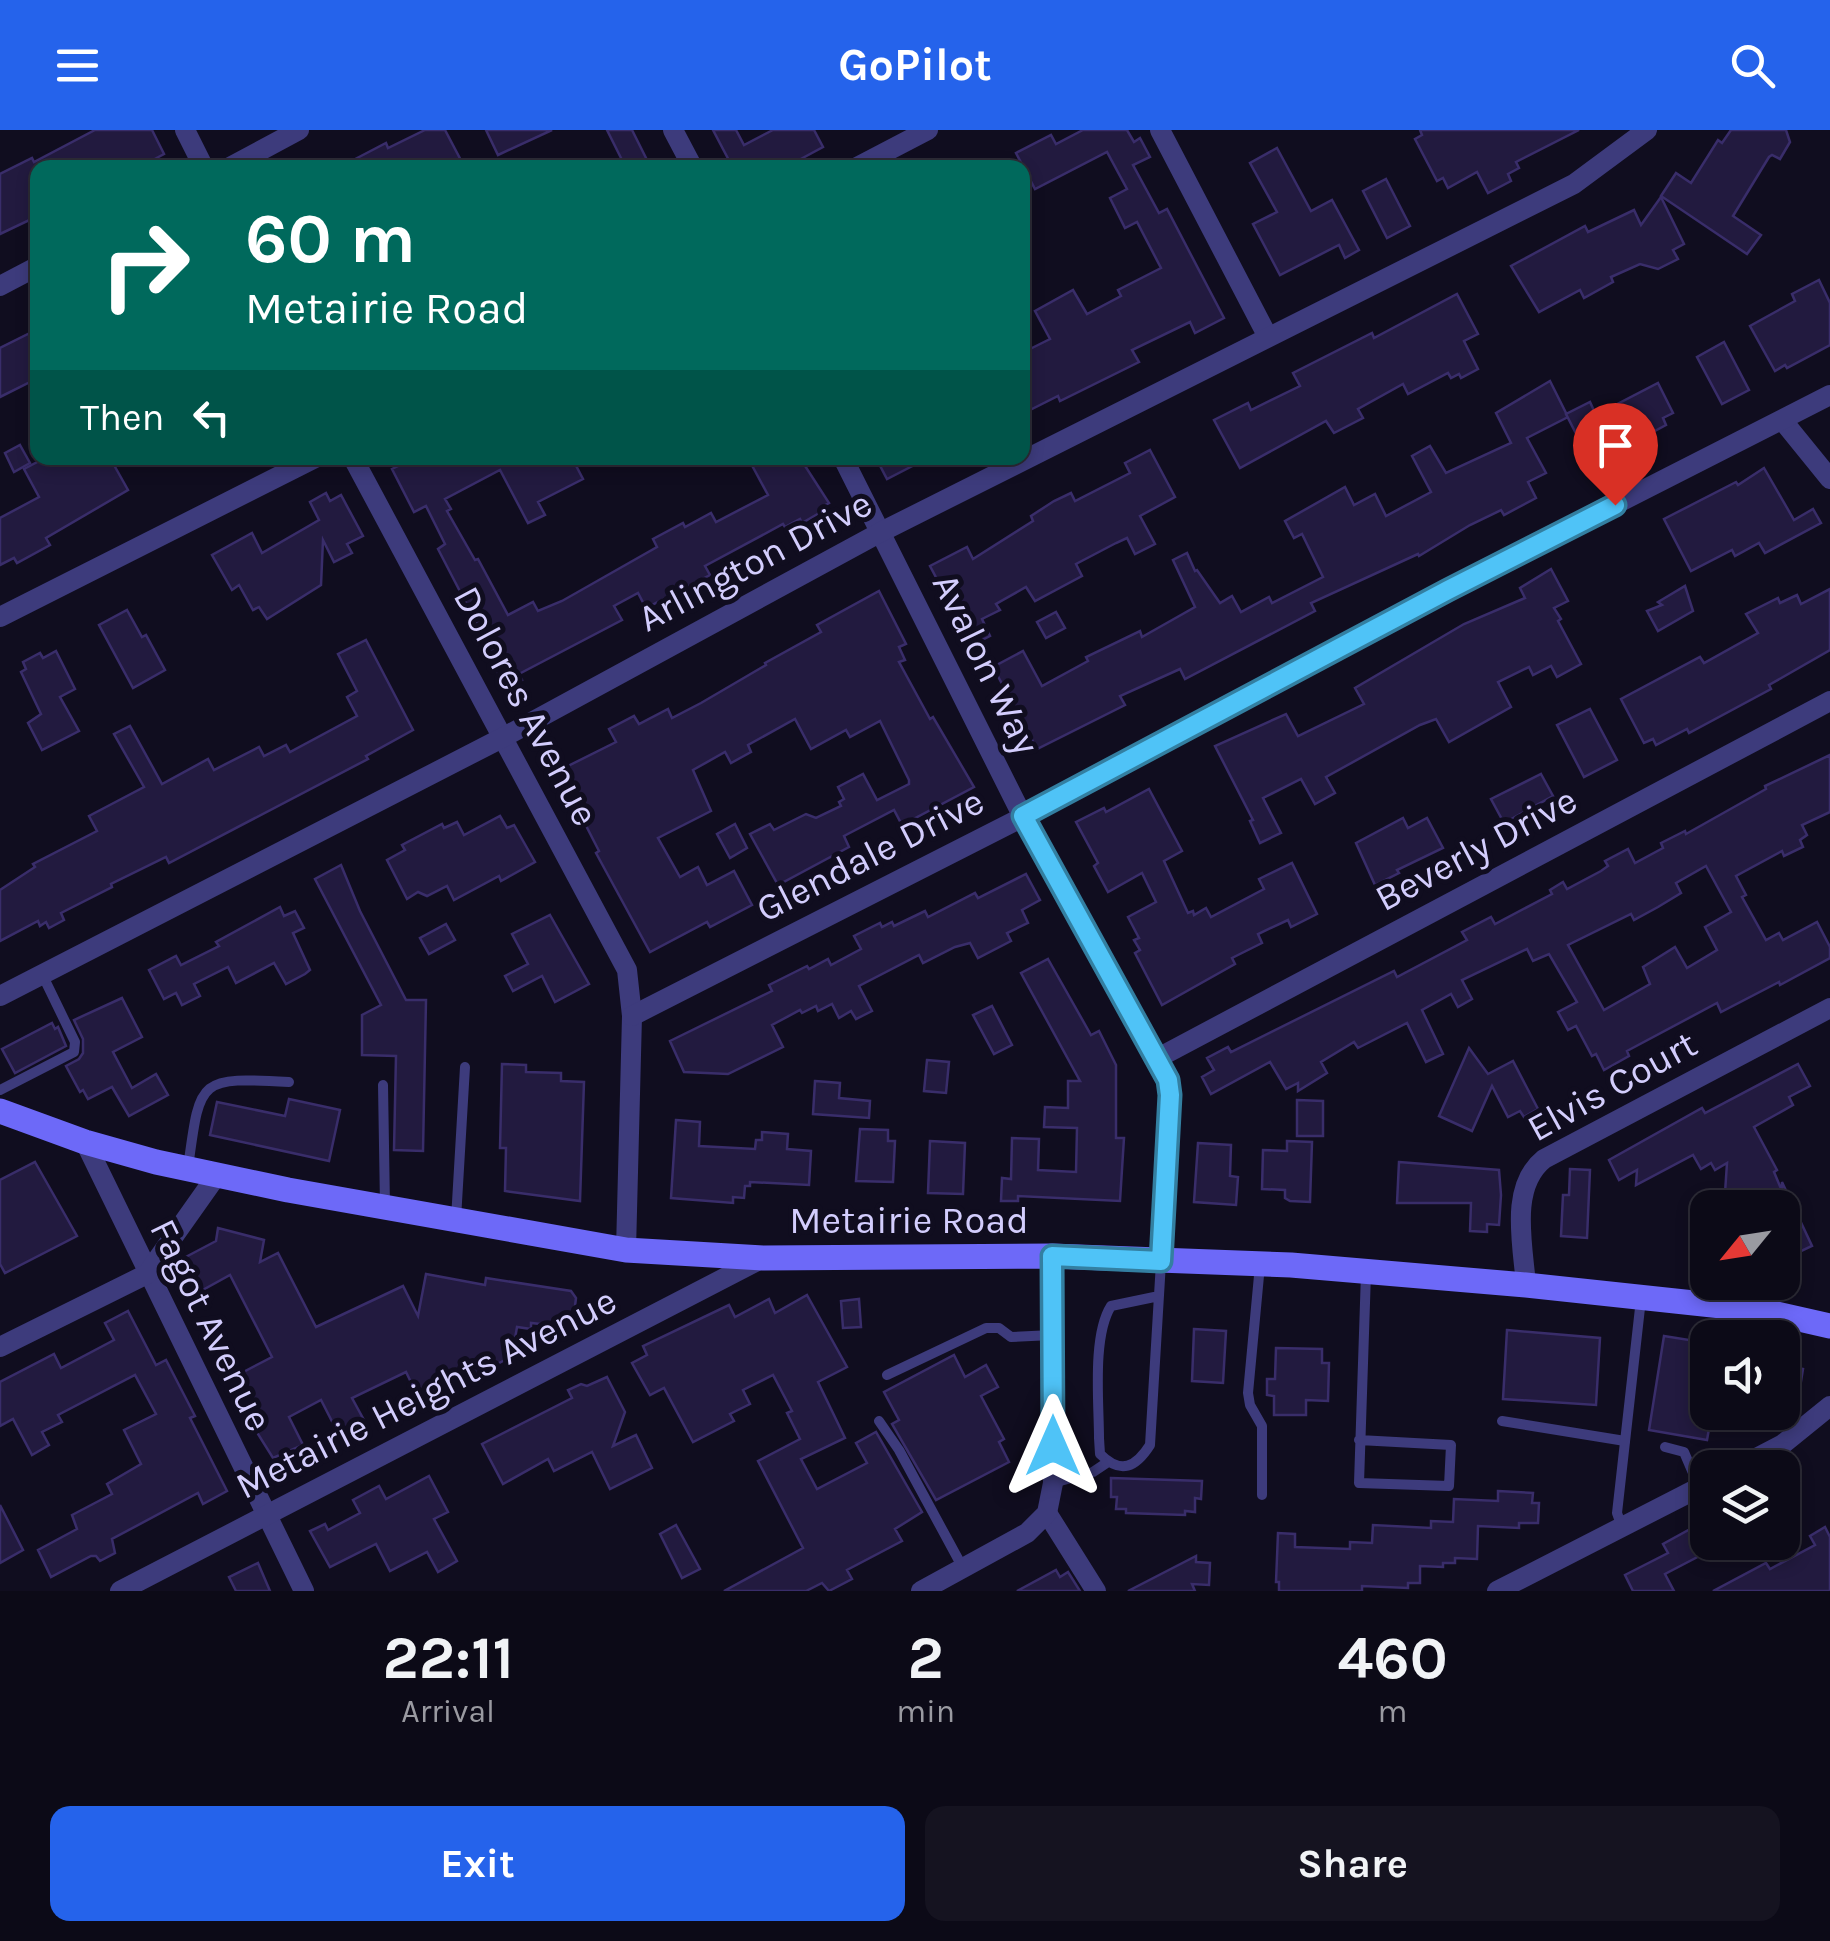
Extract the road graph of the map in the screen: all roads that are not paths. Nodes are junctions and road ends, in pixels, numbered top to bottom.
1 (185, 130) edge
2 (299, 130) edge
3 (674, 130) edge
4 (928, 130) edge
5 (1160, 130) edge
6 (1647, 130) edge
7 (200, 160) edge
8 (243, 160) edge
9 (690, 160) edge
10 (870, 160) edge
11 (30, 270) edge
12 (0, 286) edge
13 (1268, 337) junction
14 (1830, 395) edge
15 (1782, 420) junction
16 (1030, 457) edge
17 (301, 465) edge
18 (357, 465) edge
19 (847, 465) edge
20 (1014, 465) edge
21 (1830, 478) edge
22 (881, 532) junction
23 (0, 617) edge
24 (1830, 701) edge
25 (504, 737) junction
26 (1023, 816) junction
27 (42, 974) junction
28 (0, 996) edge
29 (1830, 1008) edge
30 (632, 1016) junction
31 (1156, 1058) junction
32 (465, 1068) dead end
33 (289, 1082) dead end
34 (383, 1085) dead end
35 (0, 1090) edge
36 (0, 1112) edge
37 (84, 1142) junction
38 (188, 1168) junction
39 (217, 1175) junction
40 (385, 1207) junction
41 (456, 1220) junction
42 (626, 1250) junction
43 (1052, 1256) junction
44 (763, 1258) junction
45 (1161, 1261) junction
46 (1260, 1264) junction
47 (1366, 1272) junction
48 (147, 1274) junction
49 (1526, 1285) junction
50 (1159, 1296) junction
51 (1641, 1298) junction
52 (1830, 1326) edge
53 (1053, 1335) junction
54 (0, 1347) edge
55 (887, 1375) dead end
56 (1830, 1406) edge
57 (879, 1421) dead end
58 (1502, 1421) dead end
59 (1360, 1440) junction
60 (1625, 1441) junction
61 (1665, 1447) dead end
62 (1772, 1450) edge
63 (1108, 1462) junction
64 (1690, 1462) edge
65 (1053, 1483) junction
66 (1690, 1492) edge
67 (1262, 1495) dead end
68 (1047, 1513) junction
69 (266, 1516) junction
70 (1622, 1527) junction
71 (963, 1568) junction
72 (120, 1591) edge
73 (304, 1591) edge
74 (921, 1591) edge
75 (1096, 1591) edge
76 (1497, 1591) edge

1 - 7 street
2 - 8 street
3 - 9 street
4 - 10 street
5 - 13 street
6 - 13 street, Arlington Drive
11 - 12 street
13 - 16 street, Arlington Drive
14 - 15 street, Glendale Drive
15 - 21 street
15 - 26 street, Glendale Drive
17 - 23 street
18 - 25 street, Dolores Avenue
19 - 22 street, Avalon Way
20 - 22 street, Arlington Drive
22 - 25 street, Arlington Drive
22 - 26 street, Avalon Way
24 - 31 street, Beverly Drive
25 - 27 street, Arlington Drive
25 - 30 street, Dolores Avenue
26 - 30 street, Glendale Drive
26 - 31 street, Avalon Way
27 - 28 street, Arlington Drive
27 - 35 lane
29 - 49 street, Elvis Court
30 - 42 street
31 - 45 street, Avalon Way
32 - 41 lane
33 - 38 lane
34 - 40 lane
36 - 37 main road, Metairie Road
37 - 38 main road, Metairie Road
37 - 48 street, Fagot Avenue
38 - 39 main road, Metairie Road
39 - 40 main road, Metairie Road
39 - 48 street
40 - 41 main road, Metairie Road
41 - 42 main road, Metairie Road
42 - 44 main road, Metairie Road
43 - 44 main road, Metairie Road
43 - 45 main road, Metairie Road
43 - 53 street
44 - 69 street, Metairie Heights Avenue
45 - 46 main road, Metairie Road
45 - 50 lane
46 - 47 main road, Metairie Road
46 - 67 lane
47 - 49 main road, Metairie Road
47 - 59 lane
48 - 54 street
48 - 69 street, Fagot Avenue
49 - 51 main road, Metairie Road
50 - 63 lane
50 - 63 lane
51 - 52 main road, Metairie Road
51 - 60 lane
53 - 55 lane
53 - 65 street
56 - 62 street
57 - 71 lane
58 - 60 lane
59 - 59 lane
60 - 70 lane
61 - 64 lane
63 - 65 lane
65 - 68 street
66 - 70 street
68 - 71 street
68 - 75 street
69 - 72 street, Metairie Heights Avenue
69 - 73 street, Fagot Avenue
70 - 76 street
71 - 74 street

